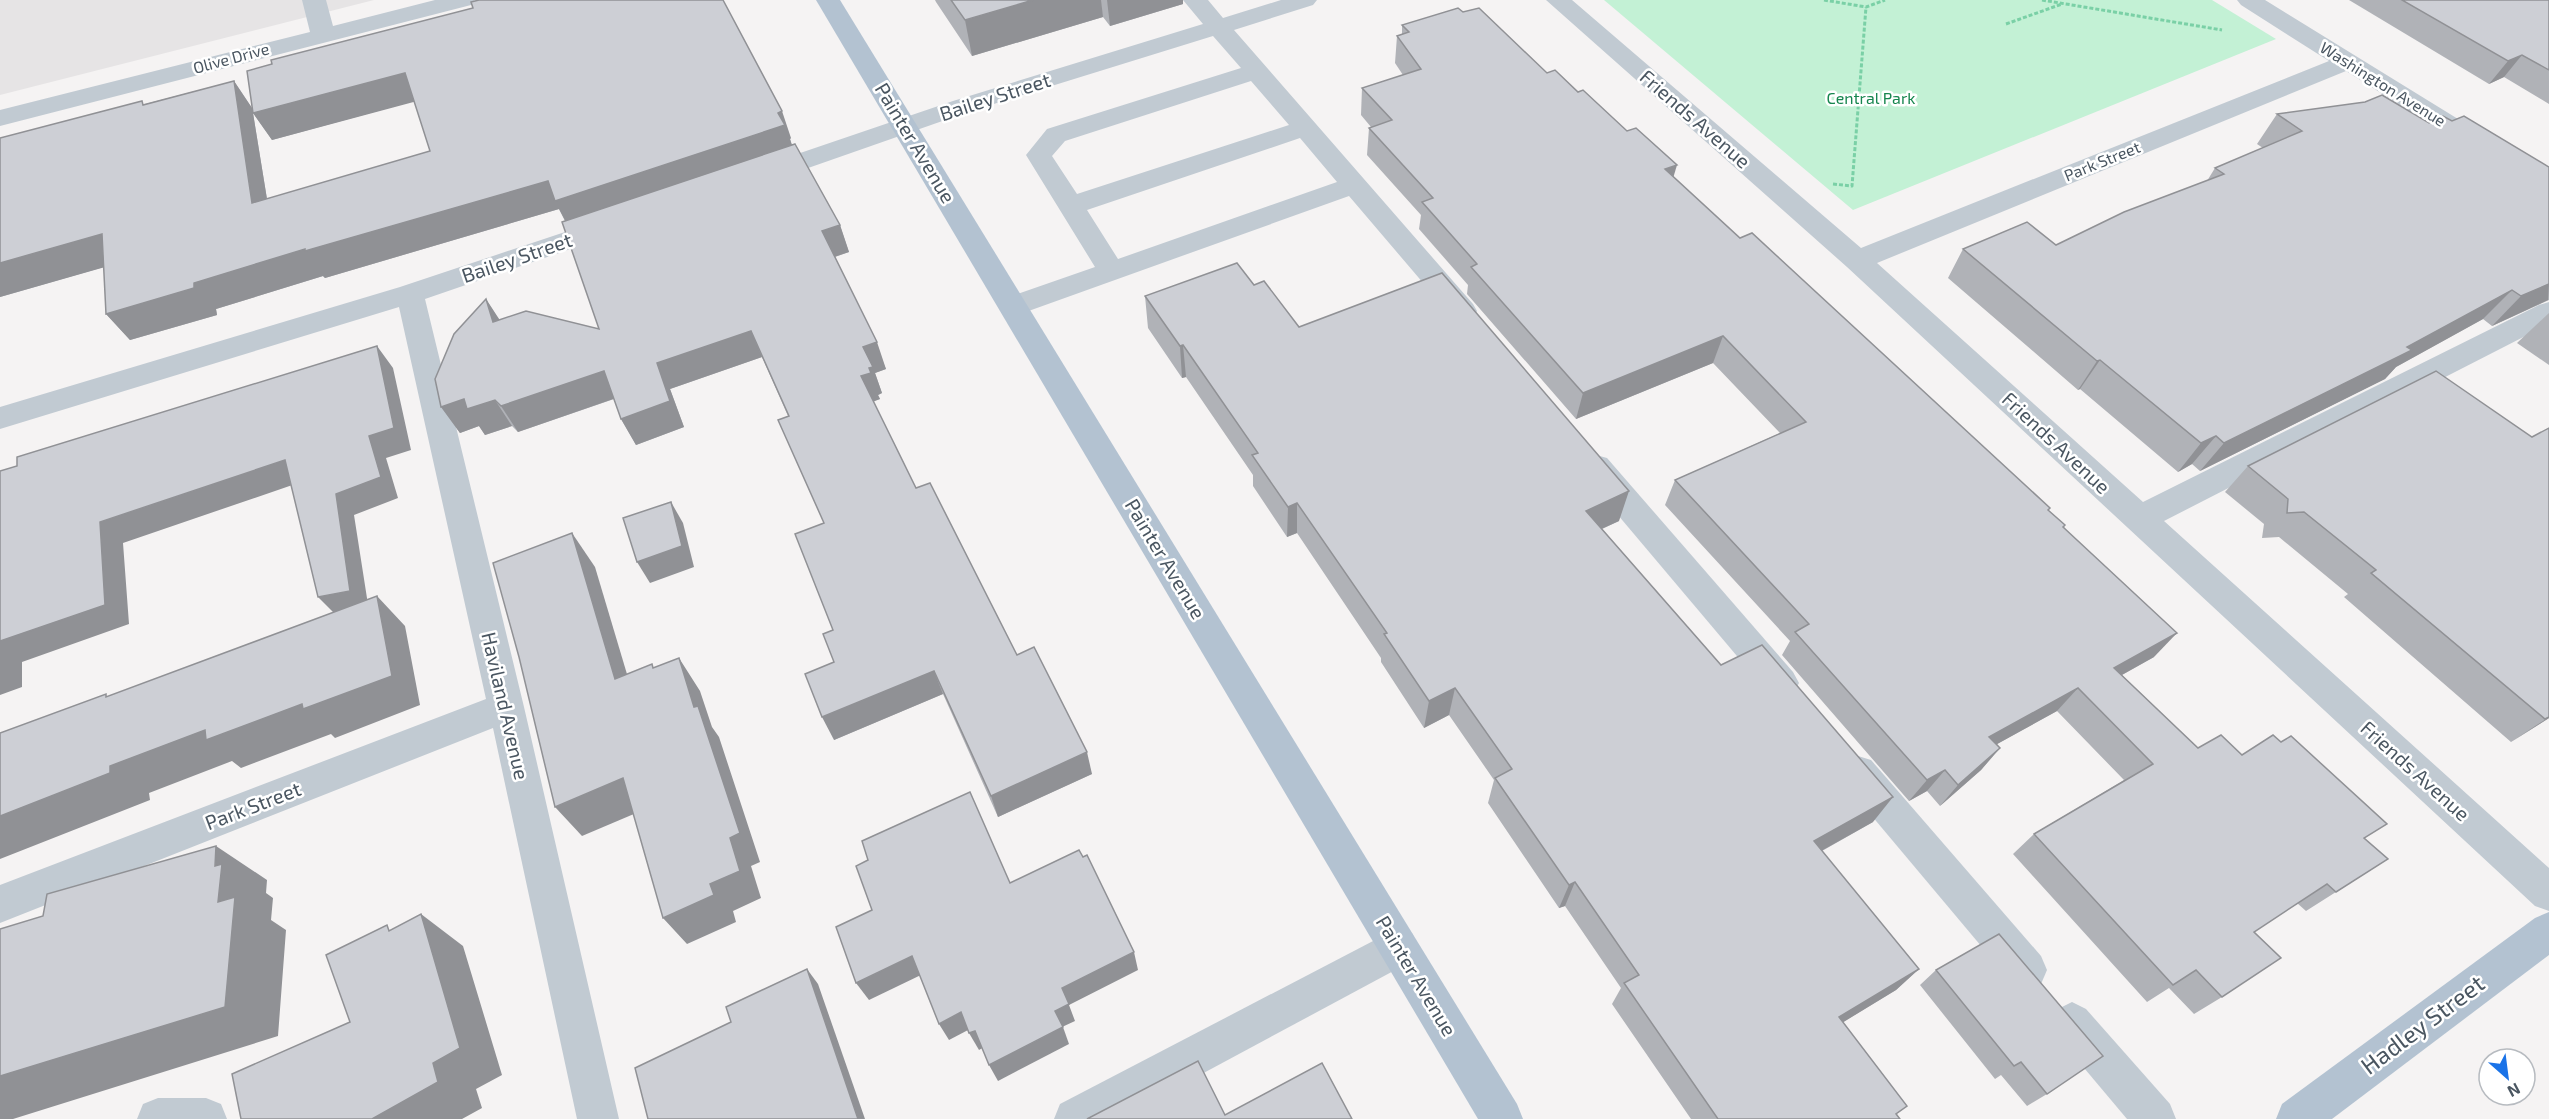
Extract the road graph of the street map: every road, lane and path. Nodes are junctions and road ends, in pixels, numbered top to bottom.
1 (314, 0) edge
2 (463, 0) edge
3 (828, 0) edge
4 (1195, 0) edge
5 (1305, 0) edge
6 (1558, 0) edge
7 (1824, 0) edge
8 (1885, 0) edge
9 (2042, 0) edge
10 (2249, 0) edge
11 (2063, 4) junction
12 (1866, 7) junction
13 (2006, 24) dead end
14 (1218, 26) junction
15 (2229, 32) dead end
16 (323, 34) junction
17 (2348, 62) junction
18 (1257, 71) junction
19 (0, 118) edge
20 (905, 128) junction
21 (1305, 128) junction
22 (743, 182) edge
23 (1830, 183) dead end
24 (1354, 185) junction
25 (2549, 187) edge
26 (1070, 206) junction
27 (632, 219) edge
28 (1857, 260) junction
29 (1112, 272) junction
30 (410, 294) junction
31 (1013, 306) junction
32 (2549, 312) edge
33 (1479, 330) edge
34 (0, 418) edge
35 (1581, 449) edge
36 (2139, 519) junction
37 (1799, 703) edge
38 (506, 707) junction
39 (1838, 749) edge
40 (2549, 893) edge
41 (0, 904) edge
42 (2549, 931) edge
43 (1398, 947) junction
44 (158, 1119) edge
45 (206, 1119) edge
46 (598, 1119) edge
47 (1076, 1119) edge
48 (1502, 1119) edge
49 (2155, 1119) edge
50 (2297, 1119) edge

1 - 16 street
2 - 16 street, Olive Drive
3 - 20 main road, Painter Avenue
4 - 14 street
5 - 14 street, Bailey Street
6 - 28 street, Friends Avenue
7 - 12 path
8 - 12 path
9 - 11 path
10 - 17 street, Washington Avenue
11 - 13 path
11 - 15 path
12 - 23 path
14 - 18 street
14 - 20 street, Bailey Street
16 - 19 street, Olive Drive
17 - 25 street, Washington Avenue
17 - 28 street, Park Street
18 - 21 street
18 - 26 street
20 - 22 street, Bailey Street
20 - 31 main road, Painter Avenue
21 - 24 street
21 - 26 street
24 - 29 street
24 - 33 street
26 - 29 street
27 - 30 street, Bailey Street
28 - 36 street, Friends Avenue
29 - 31 street
30 - 34 street, Bailey Street
30 - 38 street, Haviland Avenue
31 - 43 main road, Painter Avenue
32 - 36 street
35 - 37 street
36 - 40 street, Friends Avenue
38 - 41 street, Park Street
38 - 46 street, Haviland Avenue
39 - 49 street
42 - 50 main road, Hadley Street
43 - 47 street
43 - 48 main road, Painter Avenue
44 - 45 street

